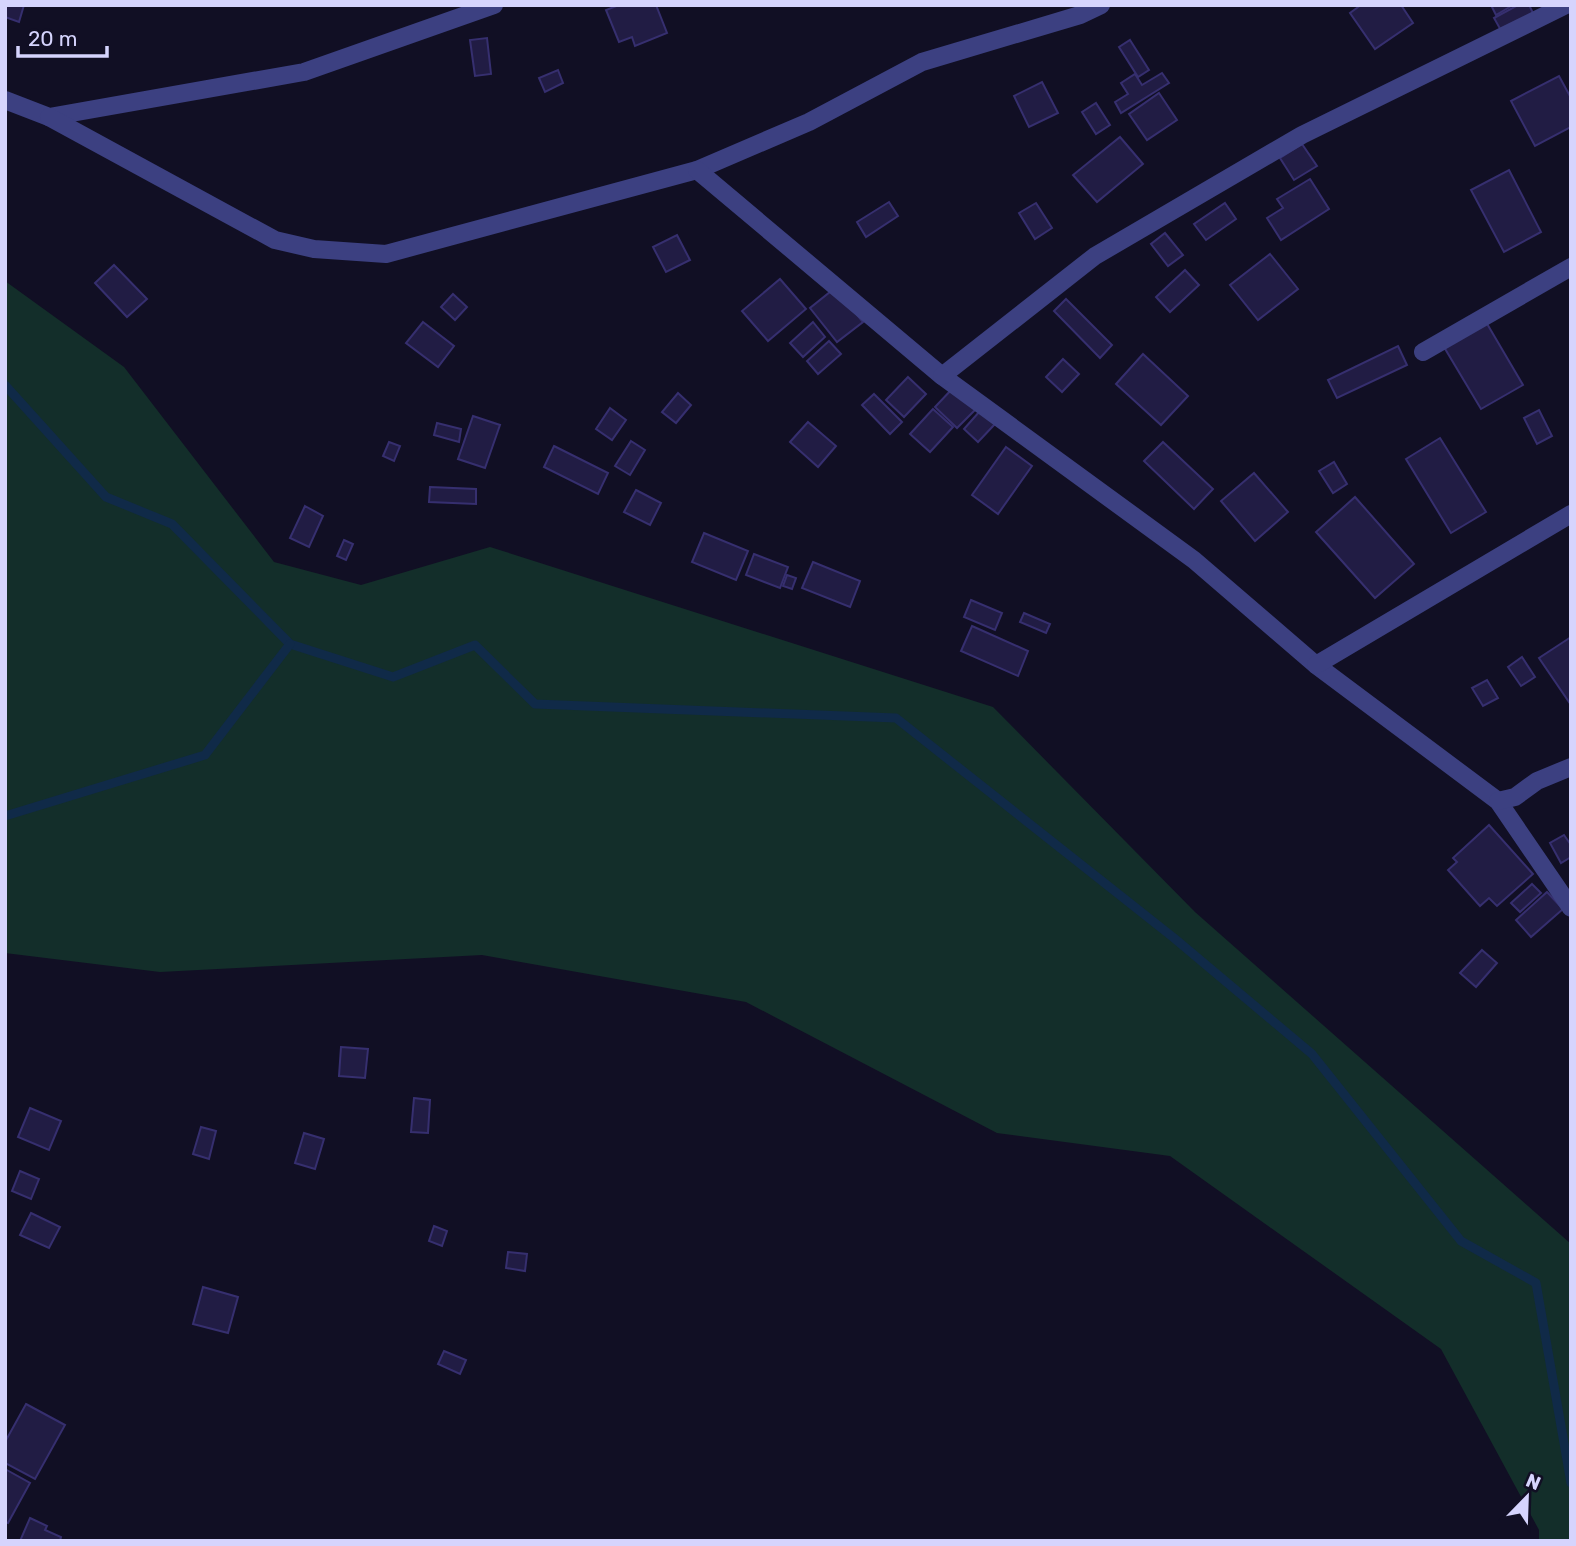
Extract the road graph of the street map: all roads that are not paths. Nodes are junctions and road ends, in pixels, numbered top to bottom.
1 (494, 5) edge
2 (1101, 5) edge
3 (1566, 5) edge
4 (5, 100) edge
5 (49, 117) junction
6 (697, 170) junction
7 (1571, 267) edge
8 (1423, 352) dead end
9 (942, 376) junction
10 (1571, 514) edge
11 (1315, 664) junction
12 (1571, 767) edge
13 (1498, 801) junction
14 (1571, 908) edge

1 - 5 street
2 - 6 street
3 - 9 street
4 - 5 street
5 - 6 street
6 - 9 street
7 - 8 street
9 - 11 street
10 - 11 street
11 - 13 street
12 - 13 street
13 - 14 street

